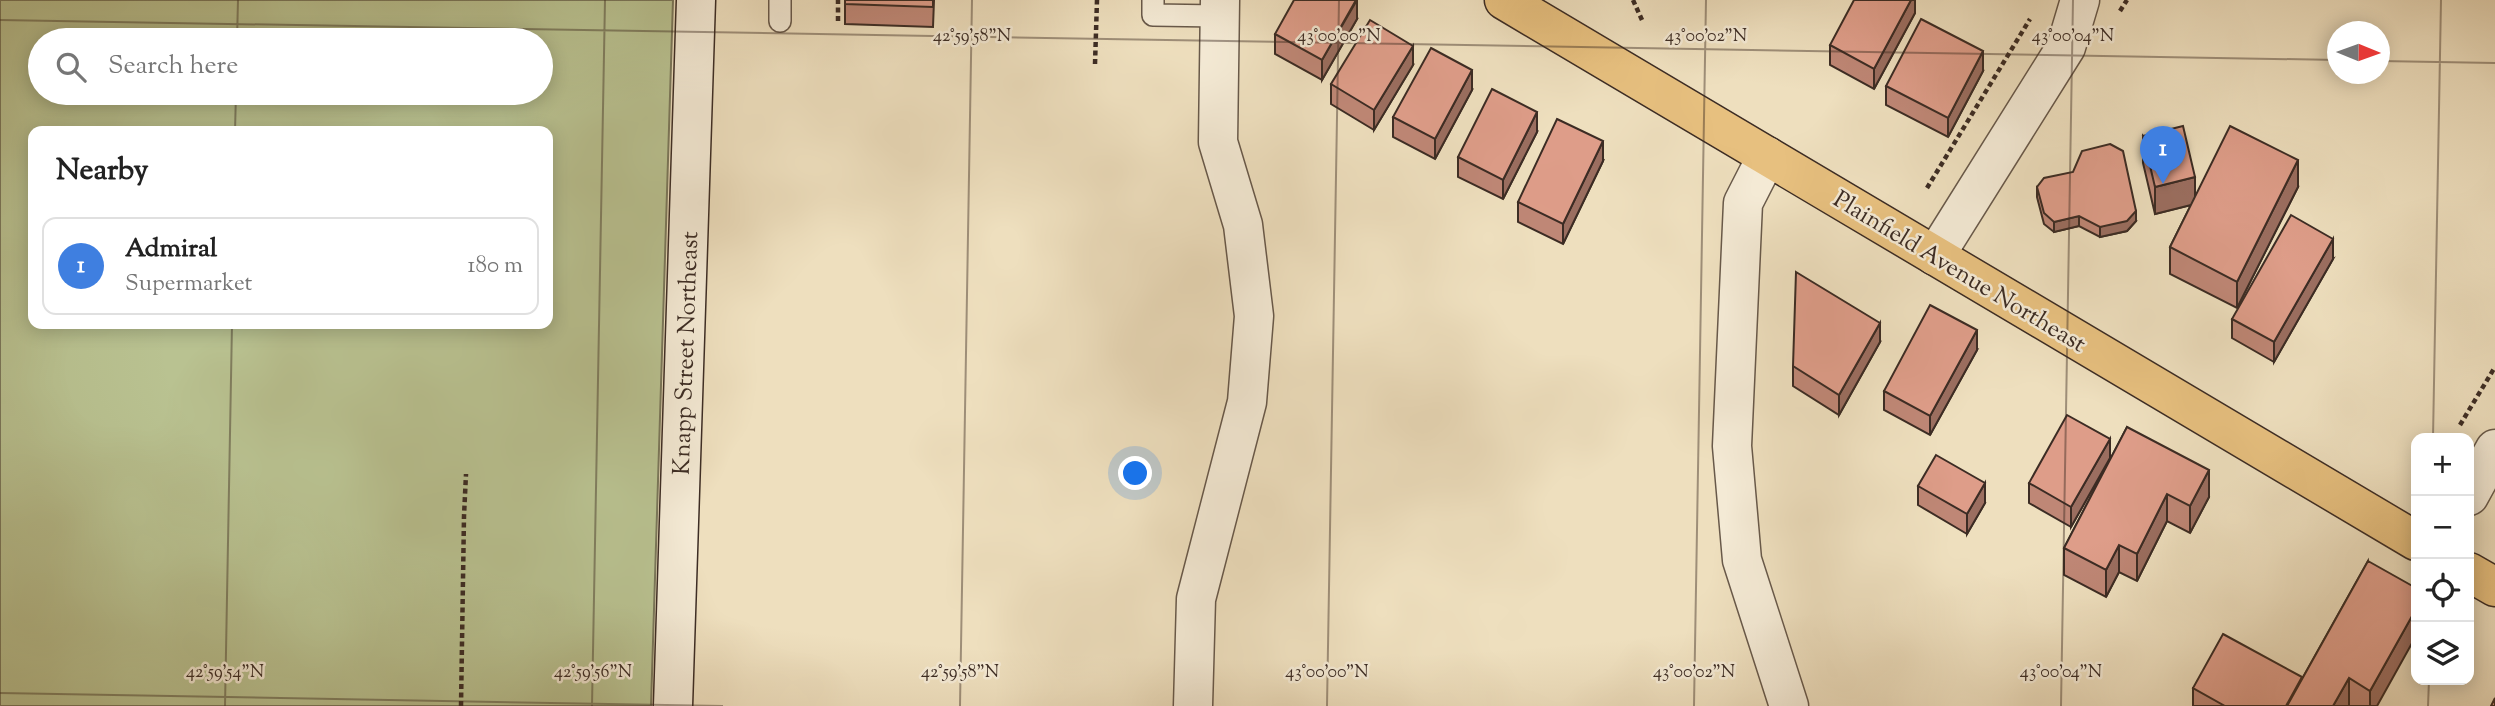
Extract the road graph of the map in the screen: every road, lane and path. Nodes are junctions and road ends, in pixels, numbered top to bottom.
1 (696, 0) edge
2 (838, 0) edge
3 (1097, 0) edge
4 (1153, 0) edge
5 (1504, 0) edge
6 (1633, 0) edge
7 (2080, 0) edge
8 (1219, 8) edge
9 (2035, 12) dead end
10 (1642, 20) dead end
11 (838, 21) dead end
12 (1095, 64) dead end
13 (1767, 156) junction
14 (1927, 188) dead end
15 (1935, 256) junction
16 (2495, 367) edge
17 (2460, 426) dead end
18 (2495, 449) edge
19 (466, 474) dead end
20 (2474, 487) edge
21 (2411, 538) edge
22 (2474, 575) edge
23 (2495, 587) edge
24 (461, 706) edge
25 (673, 706) edge
26 (1193, 706) edge
27 (1789, 706) edge

1 - 25 street, Knapp Street Northeast
2 - 11 path
3 - 12 path
4 - 8 lane
5 - 13 main road, Plainfield Avenue Northeast
6 - 10 path
7 - 15 street
8 - 26 street
9 - 14 path
13 - 15 main road, Plainfield Avenue Northeast
13 - 27 street
15 - 21 main road, Plainfield Avenue Northeast
16 - 17 path
18 - 20 street
19 - 24 path
22 - 23 main road

